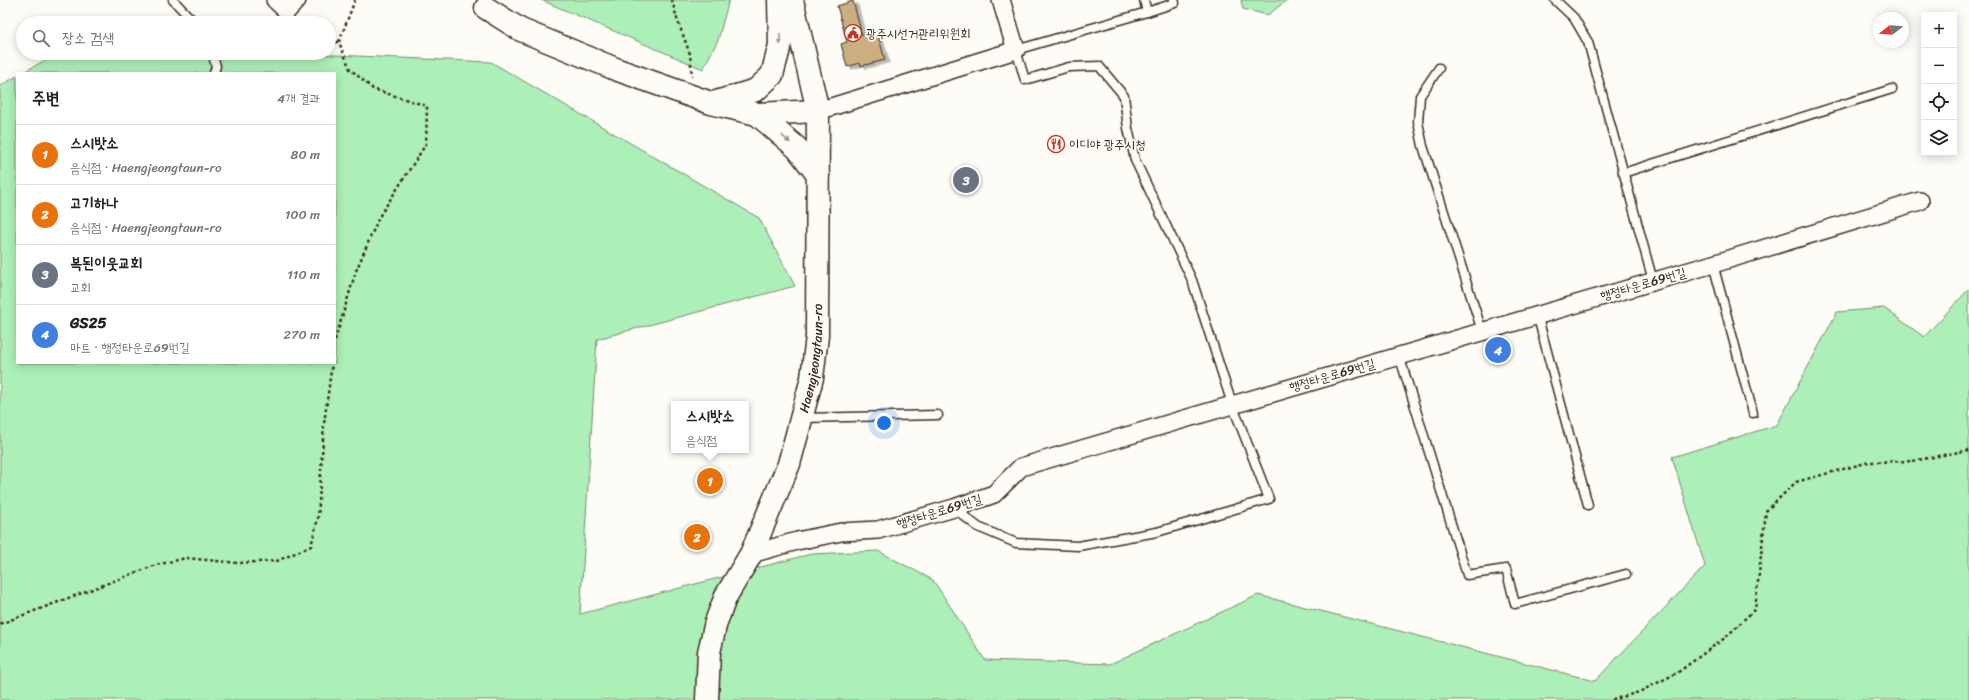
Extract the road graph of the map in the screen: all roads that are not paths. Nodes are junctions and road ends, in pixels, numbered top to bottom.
1 (173, 0) edge
2 (275, 0) edge
3 (297, 0) edge
4 (779, 0) edge
5 (792, 0) edge
6 (1001, 0) edge
7 (1144, 0) edge
8 (1174, 0) edge
9 (1555, 0) edge
10 (481, 3) edge
11 (1147, 12) junction
12 (188, 16) edge
13 (1016, 50) junction
14 (214, 60) edge
15 (1438, 68) dead end
16 (214, 72) edge
17 (1892, 89) dead end
18 (702, 100) junction
19 (818, 111) junction
20 (757, 114) junction
21 (1623, 173) junction
22 (818, 175) junction
23 (1920, 201) dead end
24 (1713, 264) junction
25 (1653, 281) junction
26 (1537, 314) junction
27 (1482, 331) junction
28 (1399, 355) junction
29 (1232, 404) junction
30 (1753, 413) dead end
31 (938, 415) dead end
32 (801, 418) junction
33 (1588, 505) dead end
34 (954, 508) junction
35 (751, 554) junction
36 (1626, 574) dead end
37 (707, 700) edge

1 - 12 lane
2 - 3 street
4 -> 18 street
5 - 19 street, Haengjeongtaun-ro
6 - 13 street
7 - 11 lane
8 - 11 lane
9 - 21 lane
10 - 18 street
11 - 13 lane
13 - 19 street
13 - 29 lane
14 - 16 lane
15 - 27 lane
17 - 21 lane
18 - 20 street
19 - 20 street
19 - 22 street, Haengjeongtaun-ro
20 -> 22 street
21 - 25 lane
22 - 32 street, Haengjeongtaun-ro
23 - 24 street, 행정타운로69번길
24 - 25 street, 행정타운로69번길
24 - 30 lane
25 - 26 street, 행정타운로69번길
26 - 27 street, 행정타운로69번길
26 - 33 lane
27 - 28 street, 행정타운로69번길
28 - 29 street, 행정타운로69번길
28 - 36 lane
29 - 34 street, 행정타운로69번길
29 - 34 lane
31 - 32 lane
32 - 35 street, Haengjeongtaun-ro
34 - 35 street, 행정타운로69번길
35 - 37 street, Haengjeongtaun-ro

